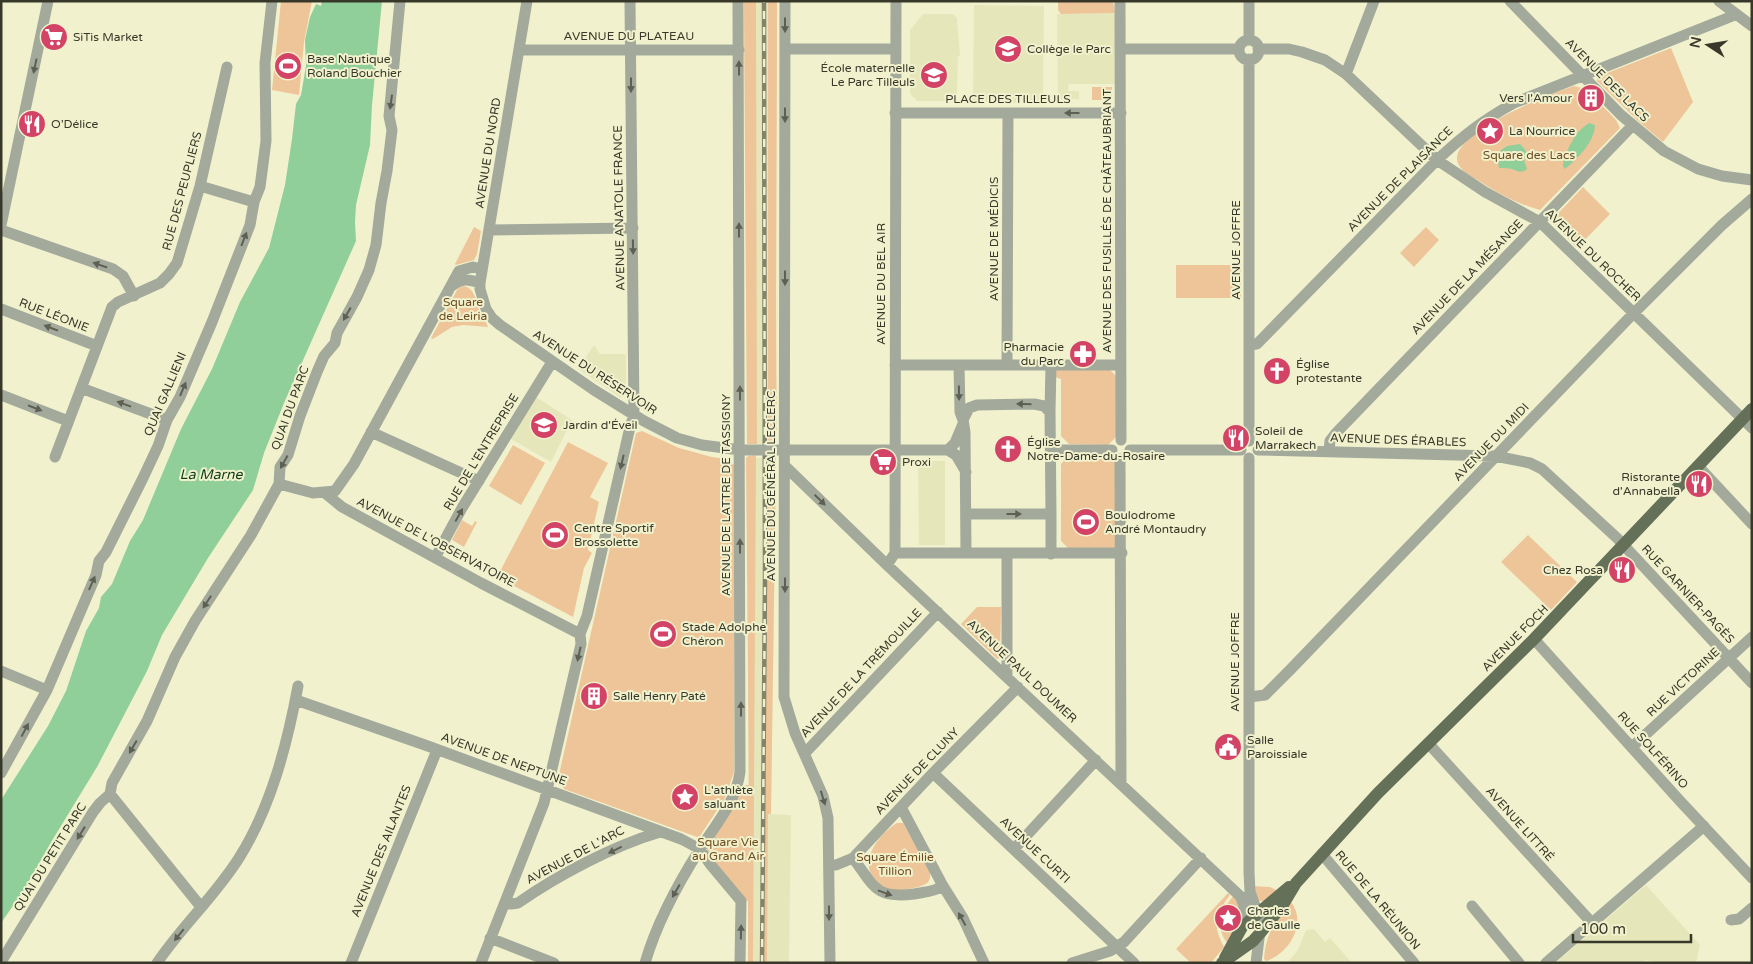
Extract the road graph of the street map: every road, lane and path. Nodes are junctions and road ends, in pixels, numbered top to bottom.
1 (48, 1) edge
2 (272, 1) edge
3 (400, 1) edge
4 (527, 1) edge
5 (630, 1) edge
6 (738, 1) edge
7 (785, 1) edge
8 (896, 1) edge
9 (1120, 1) edge
10 (1249, 1) edge
11 (1374, 1) edge
12 (1510, 1) edge
13 (1719, 1) edge
14 (1735, 14) junction
15 (1752, 26) edge
16 (1249, 40) junction
17 (785, 49) junction
18 (896, 49) junction
19 (1120, 49) junction
20 (1239, 49) junction
21 (1258, 49) junction
22 (519, 50) junction
23 (631, 50) junction
24 (738, 50) junction
25 (1249, 59) junction
26 (227, 67) dead end
27 (1346, 74) junction
28 (1582, 75) junction
29 (896, 113) junction
30 (1008, 113) junction
31 (1120, 113) junction
32 (1632, 126) junction
33 (1437, 160) junction
34 (1752, 180) edge
35 (200, 186) junction
36 (4, 195) edge
37 (1752, 199) edge
38 (254, 202) junction
39 (1540, 222) junction
40 (1, 225) edge
41 (632, 228) junction
42 (1, 230) edge
43 (489, 230) junction
44 (482, 269) junction
45 (480, 282) junction
46 (450, 286) junction
47 (134, 296) junction
48 (1, 309) edge
49 (1634, 313) junction
50 (1250, 345) junction
51 (96, 346) junction
52 (552, 362) junction
53 (1007, 364) junction
54 (1051, 364) junction
55 (895, 365) junction
56 (959, 365) junction
57 (1121, 365) junction
58 (81, 388) junction
59 (1, 395) edge
60 (1050, 412) junction
61 (634, 415) junction
62 (1749, 419) edge
63 (167, 420) junction
64 (68, 421) junction
65 (963, 422) junction
66 (371, 432) junction
67 (1121, 440) junction
68 (740, 450) junction
69 (785, 450) junction
70 (895, 450) junction
71 (948, 450) junction
72 (1051, 450) junction
73 (1112, 450) junction
74 (1130, 450) junction
75 (1246, 450) junction
76 (1328, 451) junction
77 (1495, 456) junction
78 (55, 457) dead end
79 (1120, 459) junction
80 (785, 466) junction
81 (1698, 466) junction
82 (966, 472) junction
83 (479, 481) junction
84 (278, 484) junction
85 (325, 493) junction
86 (966, 514) junction
87 (1051, 514) junction
88 (1752, 524) edge
89 (1624, 546) junction
90 (895, 553) junction
91 (966, 553) junction
92 (1122, 553) junction
93 (1007, 554) junction
94 (1051, 554) junction
95 (435, 558) junction
96 (887, 565) junction
97 (938, 612) junction
98 (580, 634) junction
99 (1752, 636) edge
100 (1534, 639) junction
101 (1729, 658) junction
102 (1, 671) edge
103 (1008, 677) junction
104 (1752, 683) edge
105 (298, 686) dead end
106 (1018, 687) junction
107 (47, 690) junction
108 (1249, 698) junction
109 (296, 700) junction
110 (1428, 743) junction
111 (1632, 747) junction
112 (437, 750) junction
113 (804, 753) junction
114 (1096, 760) junction
115 (3, 766) edge
116 (933, 773) junction
117 (1121, 783) junction
118 (547, 790) junction
119 (110, 794) junction
120 (901, 807) junction
121 (1704, 826) junction
122 (660, 832) junction
123 (700, 849) junction
124 (1014, 849) junction
125 (1322, 854) junction
126 (853, 858) junction
127 (1201, 858) junction
128 (829, 865) junction
129 (1249, 872) junction
130 (1752, 878) edge
131 (1296, 883) junction
132 (943, 886) junction
133 (1237, 892) junction
134 (505, 903) junction
135 (1472, 906) dead end
136 (201, 907) junction
137 (1752, 908) edge
138 (1257, 913) junction
139 (1732, 920) dead end
140 (1592, 923) junction
141 (1239, 931) junction
142 (1261, 932) junction
143 (490, 938) junction
144 (1244, 947) junction
145 (1117, 948) junction
146 (1, 962) edge
147 (156, 963) edge
148 (351, 963) edge
149 (480, 963) edge
150 (554, 963) edge
151 (645, 963) edge
152 (740, 963) edge
153 (830, 963) edge
154 (984, 963) edge
155 (1072, 963) edge
156 (1134, 963) edge
157 (1222, 963) edge
158 (1255, 963) edge
159 (1414, 963) edge
160 (1519, 963) edge
161 (1546, 963) edge

1 -> 36 street
2 - 38 street, QUAI GALLIENI
3 -> 84 street, QUAI DU PARC
4 - 22 street, AVENUE DU NORD
5 - 23 street, AVENUE ANATOLE FRANCE
6 - 24 street, AVENUE DE LATTRE DE TASSIGNY
7 -> 17 street, AVENUE DU GÉNÉRAL LECLERC
8 - 18 street, AVENUE DU BEL AIR
9 - 19 street, AVENUE DES FUSILLÉS DE CHÂTEAUBRIANT
10 - 16 street
11 - 27 street
12 - 28 street, AVENUE DES LACS
13 - 14 street
14 - 15 street
14 - 28 street, AVENUE DE PLAISANCE
16 - 20 street
16 - 21 street
17 - 18 street
17 -> 69 street, AVENUE DU GÉNÉRAL LECLERC
18 - 29 street, AVENUE DU BEL AIR
19 - 20 street
19 - 31 street, AVENUE DES FUSILLÉS DE CHÂTEAUBRIANT
20 - 25 street
21 - 25 street
21 - 27 street, AVENUE DU ROCHER
22 - 23 street, AVENUE DU PLATEAU
22 - 43 street, AVENUE DU NORD
23 - 24 street, AVENUE DU PLATEAU
23 -> 41 street, AVENUE ANATOLE FRANCE
68 -> 24 street, AVENUE DE LATTRE DE TASSIGNY
25 - 50 street, AVENUE JOFFRE
26 - 35 street, RUE DES PEUPLIERS
27 - 33 street, AVENUE DU ROCHER
28 - 32 street, AVENUE DES LACS
28 - 33 street, AVENUE DE PLAISANCE
29 - 30 street, PLACE DES TILLEULS
29 - 55 street, AVENUE DU BEL AIR
31 -> 30 street, PLACE DES TILLEULS
30 - 53 street, AVENUE DE MÉDICIS
31 - 57 street, AVENUE DES FUSILLÉS DE CHÂTEAUBRIANT
32 - 34 street, AVENUE DES LACS
32 - 39 street, AVENUE DE LA MÉSANGE
33 - 39 street, AVENUE DU ROCHER
33 - 50 street, AVENUE DE PLAISANCE
35 - 38 street
35 - 47 street, RUE DES PEUPLIERS
36 - 40 street
37 - 49 street, AVENUE DU MIDI
63 -> 38 street, QUAI GALLIENI
39 - 49 street, AVENUE DU ROCHER
39 - 76 street, AVENUE DE LA MÉSANGE
41 - 43 street
41 -> 61 street, AVENUE ANATOLE FRANCE
47 -> 42 street
43 - 44 street, AVENUE DU NORD
44 - 45 street, AVENUE DU RÉSERVOIR
44 - 46 street
45 - 46 street
45 - 52 street, AVENUE DU RÉSERVOIR
46 - 66 street
47 - 51 street, RUE DES PEUPLIERS
51 -> 48 street, RUE LÉONIE
49 - 62 street, AVENUE DU ROCHER
49 - 77 street, AVENUE DU MIDI
50 - 75 street, AVENUE JOFFRE
51 - 58 street, RUE DES PEUPLIERS
52 - 61 street, AVENUE DU RÉSERVOIR
52 - 83 street, RUE DE L'ENTREPRISE
53 - 54 street
53 - 56 street
54 - 57 street
54 - 60 street
55 - 56 street
55 - 70 street, AVENUE DU BEL AIR
56 -> 65 street
57 - 67 street, AVENUE DES FUSILLÉS DE CHÂTEAUBRIANT
63 -> 58 street
58 - 64 street, RUE DES PEUPLIERS
59 -> 64 street
60 -> 65 street
60 - 72 street
61 - 68 street, AVENUE DU RÉSERVOIR
61 -> 98 street, AVENUE ANATOLE FRANCE
62 - 81 main road, AVENUE FOCH
107 -> 63 street, QUAI GALLIENI
64 - 78 street, RUE DES PEUPLIERS
65 - 71 street
65 - 82 street
66 - 83 street
66 - 85 street
67 - 73 street
67 - 74 street
68 - 69 street, AVENUE DU RÉSERVOIR, bridge
123 -> 68 street, AVENUE DE LATTRE DE TASSIGNY
69 - 70 street, AVENUE DU RÉSERVOIR
69 - 80 street, AVENUE DU GÉNÉRAL LECLERC
70 - 71 street, AVENUE DU RÉSERVOIR
70 - 90 street, AVENUE DU BEL AIR
71 - 82 street
72 - 73 street
72 - 87 street
73 - 79 street
74 - 75 street
74 - 79 street
75 - 76 street, AVENUE DES ÉRABLES
75 - 108 street, AVENUE JOFFRE
76 - 77 street, AVENUE DES ÉRABLES
77 - 89 street, AVENUE DES ÉRABLES
77 - 108 street, AVENUE DU MIDI
79 - 92 street
80 -> 96 street, AVENUE PAUL DOUMER
80 -> 113 street, AVENUE DU GÉNÉRAL LECLERC
81 - 88 street
81 - 89 main road, AVENUE FOCH
82 - 86 street
95 -> 83 street, RUE DE L'ENTREPRISE
84 - 85 street
84 -> 119 street, QUAI DU PARC
85 - 95 street, AVENUE DE L'OBSERVATOIRE
86 -> 87 street
86 - 91 street
87 - 94 street
89 - 100 main road, AVENUE FOCH
89 - 101 street, RUE GARNIER-PAGÈS
90 - 91 street
90 - 96 street
91 - 93 street
92 - 94 street
92 - 117 street
93 - 94 street
93 - 103 street
95 - 98 street, AVENUE DE L'OBSERVATOIRE
96 - 97 street, AVENUE PAUL DOUMER
97 - 103 street, AVENUE PAUL DOUMER
97 - 113 street, AVENUE DE LA TRÉMOUILLE
98 -> 118 street, AVENUE ANATOLE FRANCE
99 - 101 street, RUE VICTORINE
100 - 110 main road, AVENUE FOCH
100 - 111 street, RUE SOLFÉRINO
101 - 104 street, RUE GARNIER-PAGÈS
101 - 111 street, RUE VICTORINE
102 - 107 street
103 - 106 street, AVENUE PAUL DOUMER
105 - 109 street
106 - 114 street, AVENUE PAUL DOUMER
106 - 116 street, AVENUE DE CLUNY
115 -> 107 street, QUAI GALLIENI
108 - 129 street, AVENUE JOFFRE
109 - 112 street, AVENUE DE NEPTUNE
109 - 136 street
110 - 125 main road, AVENUE FOCH
110 - 140 street, AVENUE LITTRÉ
111 - 121 street, RUE SOLFÉRINO
112 - 118 street, AVENUE DE NEPTUNE
112 - 148 street, AVENUE DES AILANTES
113 -> 128 street, AVENUE DU GÉNÉRAL LECLERC
114 - 117 street, AVENUE PAUL DOUMER
114 - 124 street
116 - 120 street, AVENUE DE CLUNY
116 - 124 street, AVENUE CURTI
117 - 127 street, AVENUE PAUL DOUMER
118 - 122 street, AVENUE DE NEPTUNE
118 - 134 street, AVENUE ANATOLE FRANCE
119 - 136 street
119 -> 146 street, QUAI DU PETIT PARC
120 - 126 street, AVENUE DE CLUNY
120 - 132 street
121 - 130 street, RUE SOLFÉRINO
121 - 140 street
122 - 123 street, AVENUE DE NEPTUNE
122 -> 134 street, AVENUE DE L'ARC
123 -> 151 street, AVENUE DE LATTRE DE TASSIGNY
152 -> 123 street
124 - 145 street, AVENUE CURTI
125 - 131 main road, AVENUE FOCH
125 - 159 street, RUE DE LA RÉUNION
126 - 128 street
126 -> 132 street
127 - 133 street, AVENUE PAUL DOUMER
127 - 145 street
128 -> 153 street, AVENUE DU GÉNÉRAL LECLERC
129 - 133 street
129 - 138 street, AVENUE JOFFRE
131 - 138 main road, AVENUE FOCH
131 - 142 main road, AVENUE FOCH
154 -> 132 street
133 - 138 street, AVENUE PAUL DOUMER
133 - 141 street
134 - 143 street, AVENUE ANATOLE FRANCE
135 - 160 street
136 -> 147 street
137 - 139 street
138 - 141 main road, AVENUE FOCH
138 - 142 street, AVENUE JOFFRE
140 - 161 street
141 - 144 street
141 - 157 main road, AVENUE FOCH
142 - 144 main road, AVENUE FOCH
142 - 158 street
143 - 149 street, AVENUE ANATOLE FRANCE
143 - 150 street
144 - 157 main road, AVENUE FOCH
144 - 158 street
145 - 155 street
145 - 156 street, AVENUE CURTI

